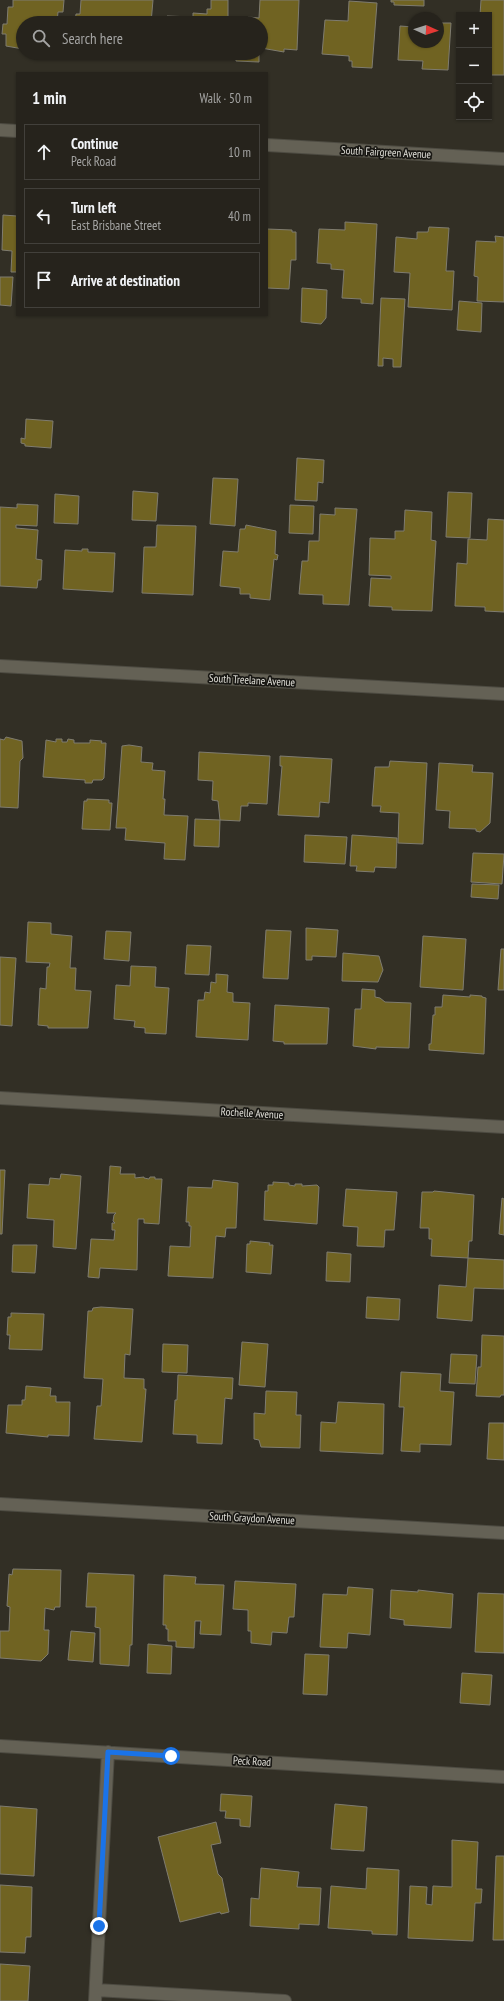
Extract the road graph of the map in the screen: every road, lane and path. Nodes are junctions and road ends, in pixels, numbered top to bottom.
1 (0, 130) edge
2 (16, 131) edge
3 (268, 145) edge
4 (504, 159) edge
5 (0, 666) edge
6 (504, 694) edge
7 (0, 1098) edge
8 (504, 1127) edge
9 (0, 1504) edge
10 (504, 1533) edge
11 (0, 1746) edge
12 (108, 1752) junction
13 (504, 1777) edge
14 (95, 1995) edge
15 (285, 2001) edge

1 - 2 street
3 - 4 street, South Fairgreen Avenue
5 - 6 street, South Treelane Avenue
7 - 8 street, Rochelle Avenue
9 - 10 street, South Graydon Avenue
11 - 12 street, Peck Road
12 - 13 street, Peck Road
12 - 14 street
14 - 15 street

